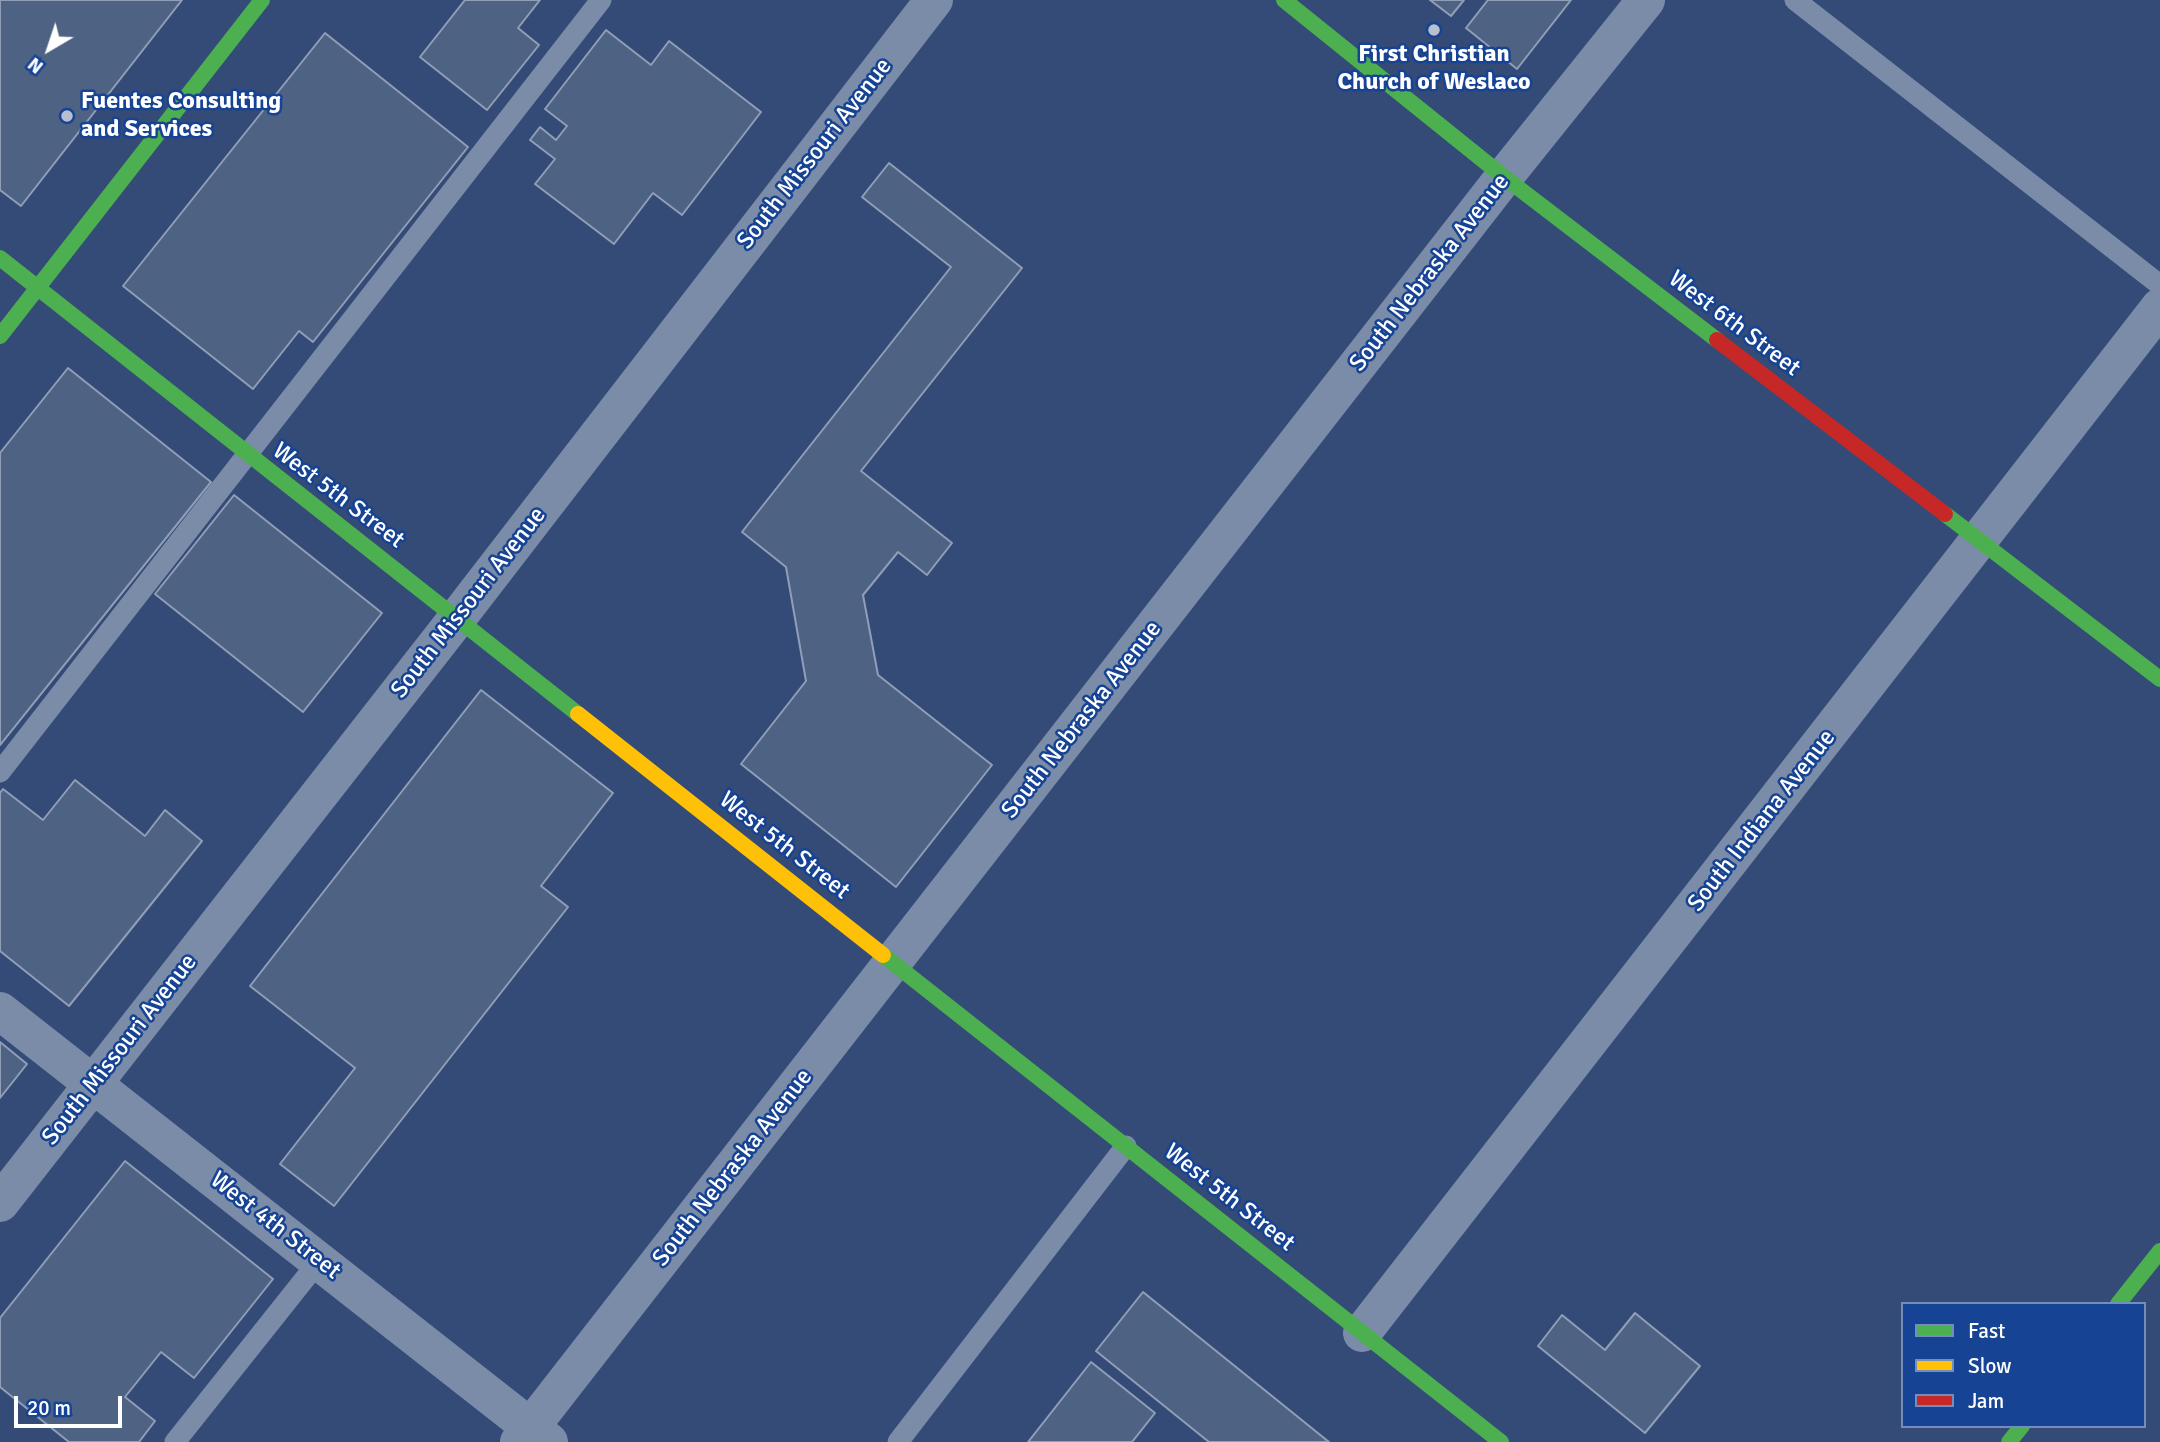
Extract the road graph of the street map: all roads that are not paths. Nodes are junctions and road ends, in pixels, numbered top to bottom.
1 (262, 0) edge
2 (601, 0) edge
3 (934, 0) edge
4 (1284, 0) edge
5 (1646, 0) edge
6 (1795, 0) edge
7 (1504, 177) junction
8 (0, 258) edge
9 (2160, 285) edge
10 (38, 288) junction
11 (2160, 307) edge
12 (0, 336) edge
13 (247, 455) junction
14 (1981, 540) junction
15 (458, 617) junction
16 (2160, 679) edge
17 (0, 772) edge
18 (894, 962) junction
19 (0, 1011) edge
20 (94, 1085) junction
21 (1126, 1146) junction
22 (0, 1203) edge
23 (2160, 1251) edge
24 (318, 1261) junction
25 (2120, 1302) edge
26 (1363, 1334) junction
27 (2020, 1428) edge
28 (533, 1437) edge
29 (175, 1442) edge
30 (898, 1442) edge
31 (1501, 1442) edge
32 (2009, 1442) edge

1 - 10 street
2 - 13 lane
3 - 15 street, South Missouri Avenue
4 - 7 street, West 6th Street
5 - 7 street, South Nebraska Avenue
6 - 9 lane
7 - 14 street, West 6th Street
7 - 18 street, South Nebraska Avenue
8 - 10 street, West 5th Street
10 - 12 street
10 - 13 street, West 5th Street
11 - 14 street, South Indiana Avenue
13 - 15 street, West 5th Street
13 - 17 lane
14 - 16 street, West 6th Street
14 - 26 street, South Indiana Avenue
15 - 18 street, West 5th Street
15 - 20 street, South Missouri Avenue
18 - 21 street, West 5th Street
18 - 28 street, South Nebraska Avenue
19 - 20 street, West 4th Street
20 - 22 street, South Missouri Avenue
20 - 24 street, West 4th Street
21 - 26 street, West 5th Street
21 - 30 lane
23 - 25 street
24 - 28 street, West 4th Street
24 - 29 lane
26 - 31 street, West 5th Street
27 - 32 street

